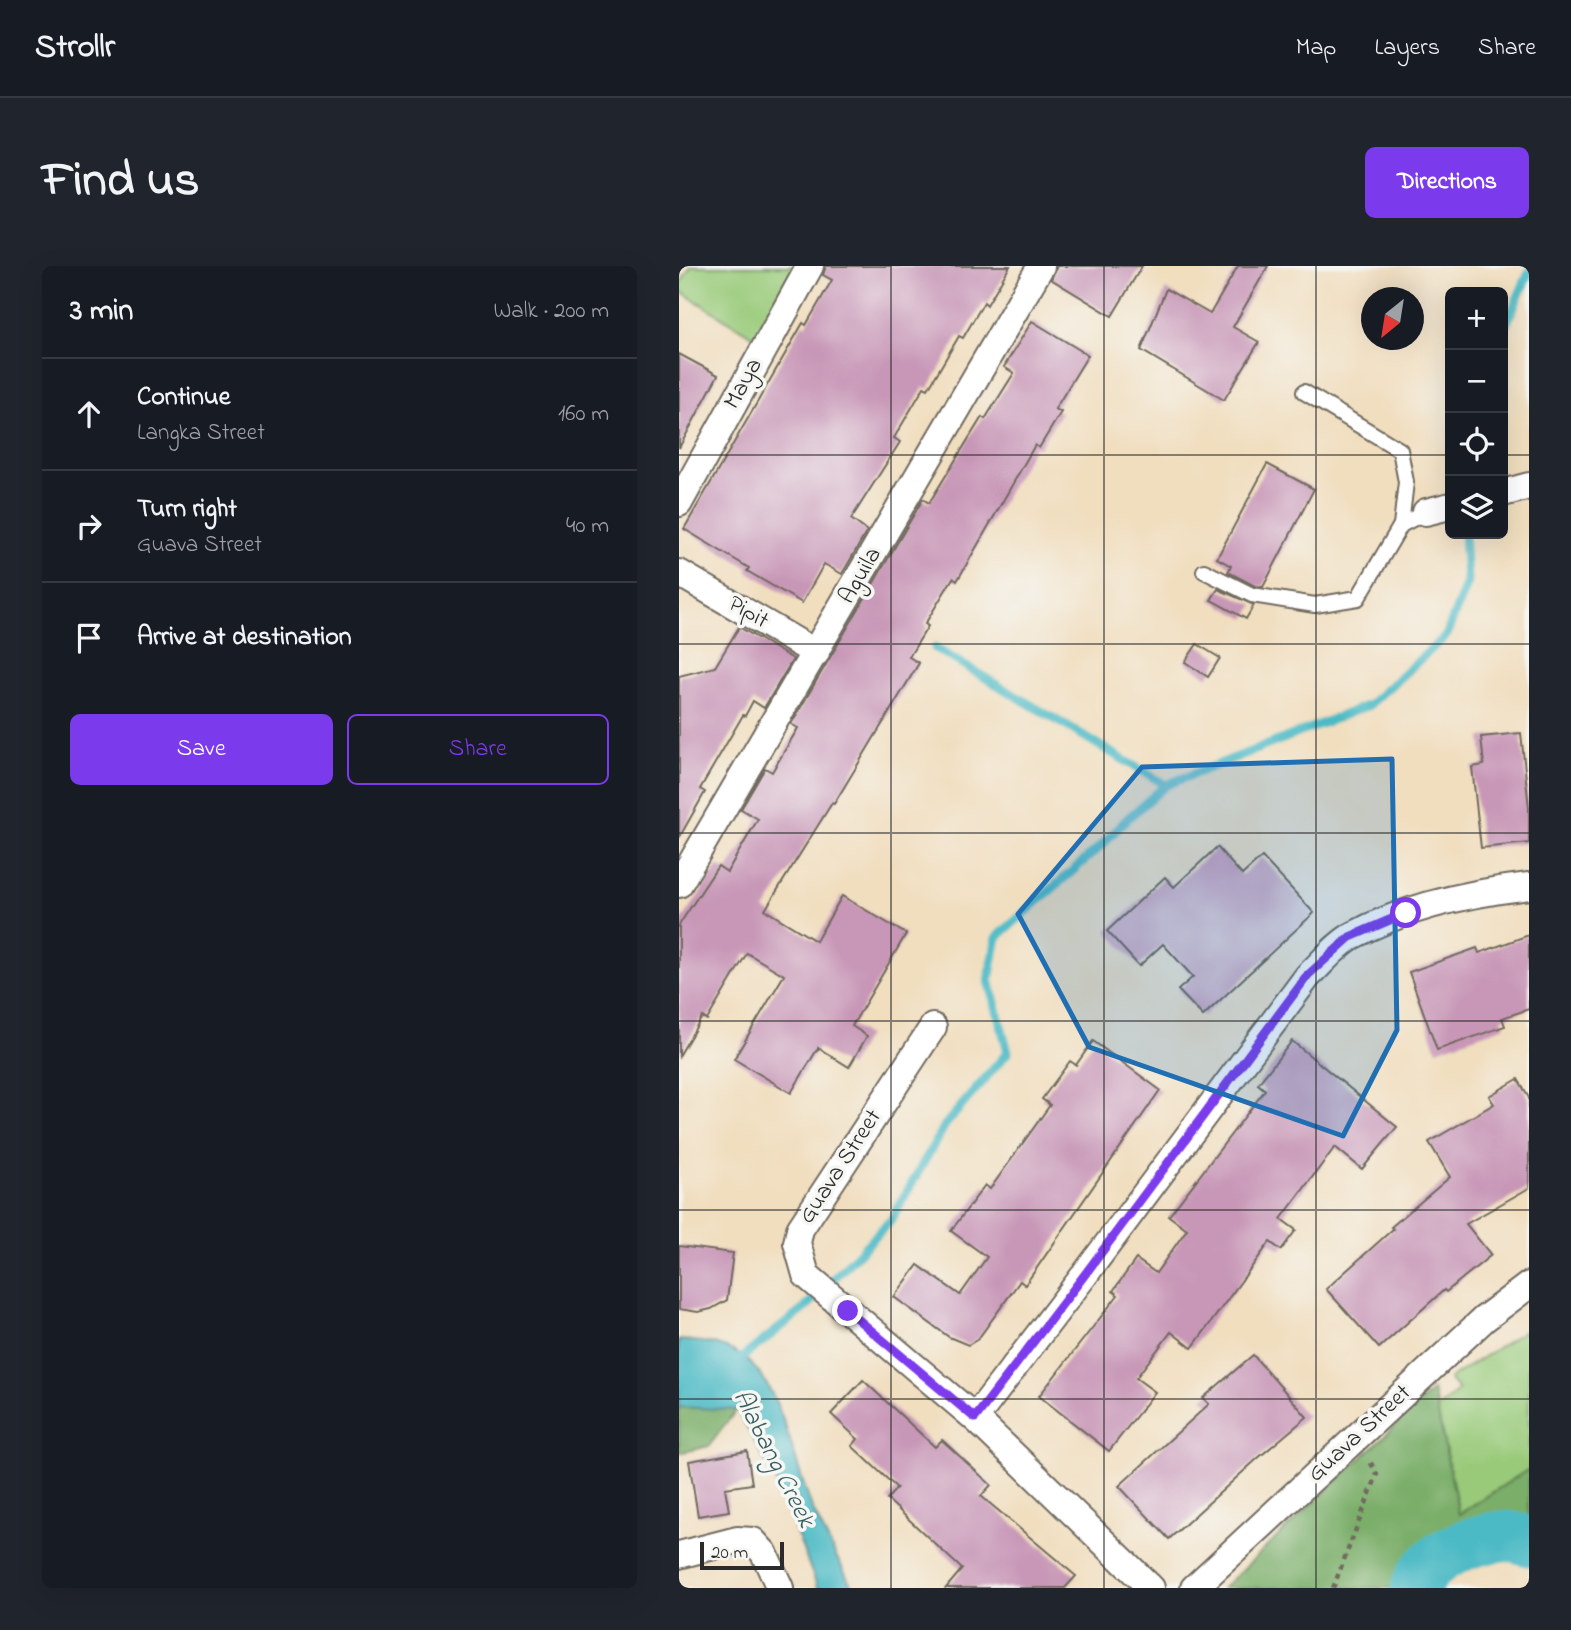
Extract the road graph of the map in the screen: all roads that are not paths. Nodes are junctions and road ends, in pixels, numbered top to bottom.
1 (810, 266) edge
2 (1041, 266) edge
3 (1304, 392) dead end
4 (1529, 486) edge
5 (1508, 492) edge
6 (679, 503) edge
7 (1438, 509) edge
8 (1401, 524) junction
9 (1204, 572) dead end
10 (679, 573) edge
11 (816, 653) junction
12 (679, 884) edge
13 (1529, 886) edge
14 (933, 1027) dead end
15 (1529, 1285) edge
16 (975, 1418) junction
17 (679, 1555) edge
18 (780, 1588) edge
19 (1151, 1588) edge
20 (1194, 1588) edge

1 - 6 street, Maya
2 - 11 street, Aguila
3 - 8 lane
4 - 5 street
7 - 8 lane
8 - 9 lane
10 - 11 street, Pipit
11 - 12 street, Aguila
13 - 16 street
14 - 16 street, Guava Street
15 - 20 street, Guava Street
16 - 19 street, Guava Street
17 - 18 street

